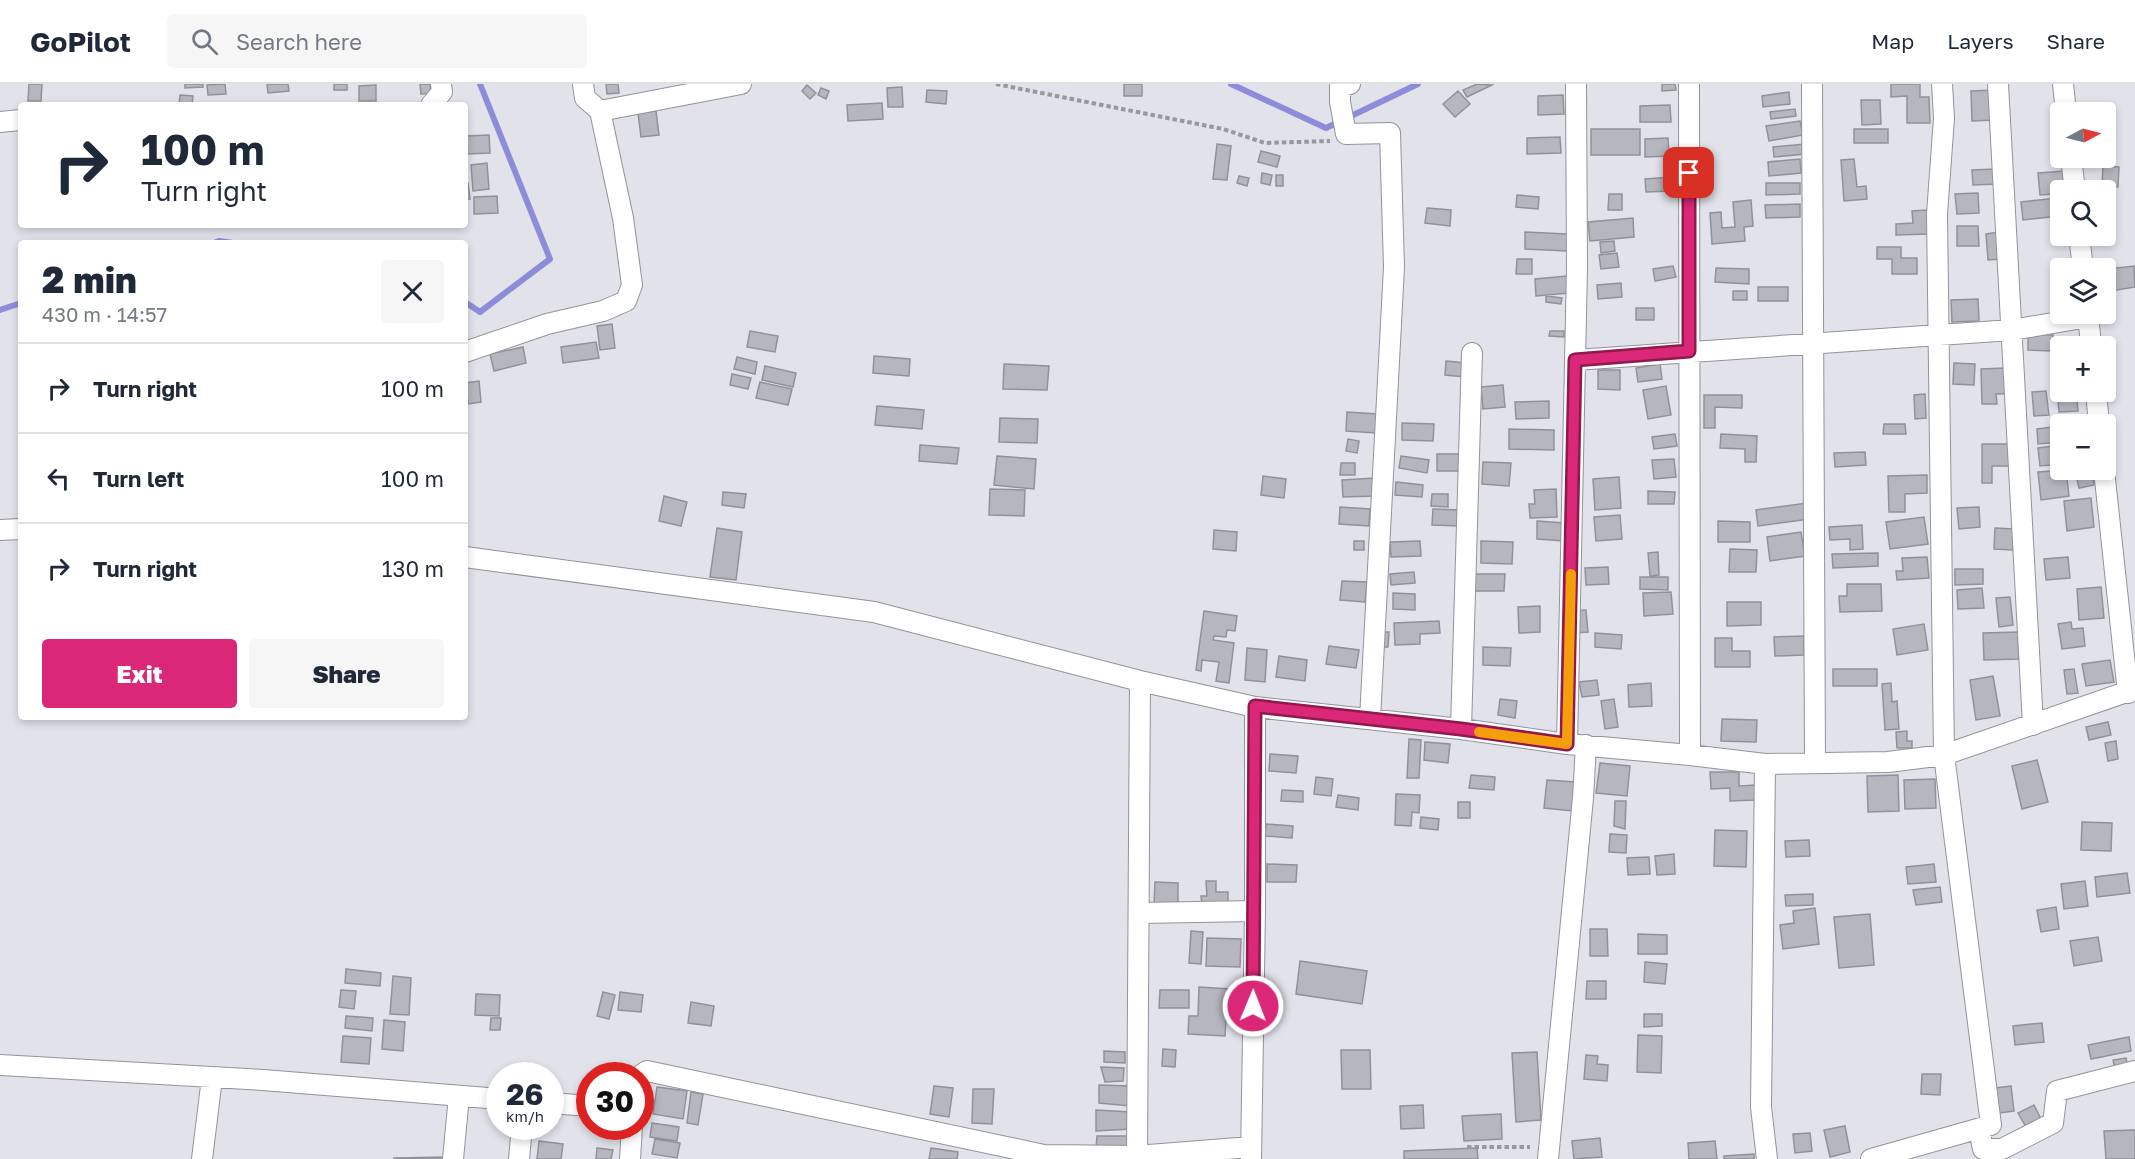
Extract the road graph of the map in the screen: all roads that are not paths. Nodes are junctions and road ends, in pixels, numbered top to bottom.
1 (441, 84) edge
2 (584, 84) edge
3 (741, 84) edge
4 (1576, 84) edge
5 (1689, 84) edge
6 (1812, 84) edge
7 (1942, 84) edge
8 (1998, 84) edge
9 (2064, 84) edge
10 (1345, 93) edge
11 (434, 102) edge
12 (2066, 102) edge
13 (600, 111) junction
14 (18, 120) edge
15 (0, 122) edge
16 (2050, 322) edge
17 (2012, 330) junction
18 (1939, 335) junction
19 (1813, 342) junction
20 (468, 351) edge
21 (1689, 351) junction
22 (1472, 353) dead end
23 (1575, 360) junction
24 (2105, 480) edge
25 (18, 529) edge
26 (0, 531) edge
27 (468, 557) edge
28 (1140, 681) junction
29 (2131, 691) edge
30 (1255, 706) junction
31 (1370, 719) junction
32 (2033, 725) junction
33 (1461, 729) junction
34 (1577, 744) junction
35 (1690, 755) junction
36 (1944, 755) junction
37 (1815, 762) junction
38 (1765, 764) junction
39 (1255, 911) junction
40 (1139, 913) junction
41 (0, 1065) edge
42 (2135, 1071) edge
43 (654, 1073) edge
44 (212, 1078) junction
45 (459, 1096) junction
46 (486, 1098) edge
47 (1979, 1129) junction
48 (521, 1140) edge
49 (631, 1140) edge
50 (1251, 1153) edge
51 (1549, 1153) edge
52 (1985, 1154) edge
53 (1043, 1157) edge
54 (1136, 1158) edge
55 (202, 1159) edge
56 (453, 1159) edge
57 (519, 1159) edge
58 (630, 1159) edge
59 (1767, 1159) edge
60 (1871, 1159) edge

1 - 11 street
2 - 13 street
3 - 13 street
4 - 23 street
5 - 21 street
6 - 19 street
7 - 18 street
8 - 17 street
9 - 12 street
10 - 31 street
13 - 20 street
14 - 15 street
16 - 17 street
17 - 18 street
17 - 32 street
18 - 19 street
18 - 36 street
19 - 21 street
19 - 37 street
21 - 23 street
21 - 35 street
22 - 33 street
23 - 34 street
24 - 29 street
25 - 26 street
27 - 28 street
28 - 30 street
28 - 40 street
29 - 32 street
30 - 31 street
30 - 39 street
31 - 33 street
32 - 36 street
33 - 34 street
34 - 35 street
34 - 51 street
35 - 38 street
36 - 37 street
36 - 47 street
37 - 38 street
38 - 59 street
39 - 40 street
39 - 50 street
40 - 54 street
41 - 44 street
42 - 52 street
43 - 53 street
44 - 45 street
44 - 55 street
45 - 46 street
45 - 56 street
47 - 52 street
47 - 60 street
48 - 57 street
49 - 58 street
50 - 54 street
53 - 54 street

